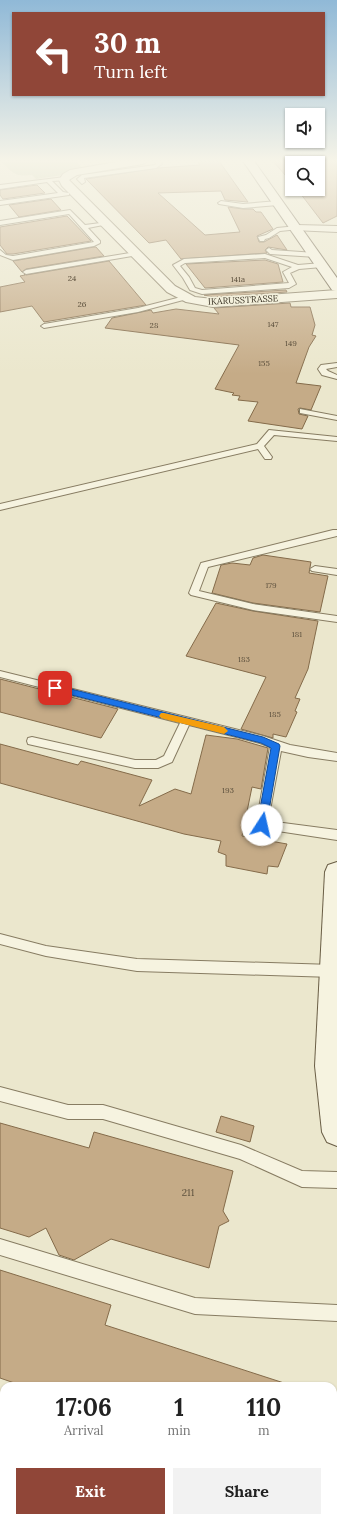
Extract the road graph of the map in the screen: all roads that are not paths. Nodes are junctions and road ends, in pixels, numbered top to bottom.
1 (89, 232) edge
2 (115, 232) edge
3 (276, 232) edge
4 (300, 232) edge
5 (269, 238) dead end
6 (278, 250) dead end
7 (0, 252) edge
8 (136, 254) junction
9 (319, 260) junction
10 (298, 267) junction
11 (26, 272) dead end
12 (337, 288) edge
13 (185, 298) junction
14 (44, 326) dead end
15 (337, 365) edge
16 (337, 377) edge
17 (303, 411) dead end
18 (337, 418) edge
19 (337, 439) edge
20 (260, 446) junction
21 (268, 457) dead end
22 (0, 507) edge
23 (337, 533) edge
24 (315, 569) dead end
25 (337, 572) edge
26 (337, 619) edge
27 (0, 674) edge
28 (186, 721) junction
29 (32, 741) dead end
30 (276, 746) junction
31 (337, 757) edge
32 (337, 835) edge
33 (337, 872) edge
34 (0, 940) edge
35 (333, 970) junction
36 (0, 1094) edge
37 (337, 1132) edge
38 (337, 1180) edge
39 (0, 1247) edge
40 (337, 1313) edge

1 - 7 lane
2 - 8 street, IKARUSSTRASSE
3 - 5 lane
4 - 9 street
6 - 9 lane
8 - 11 lane
8 - 13 street, IKARUSSTRASSE
9 - 10 lane
9 - 12 street
10 - 10 lane
12 - 13 street, IKARUSSTRASSE
13 - 14 lane
15 - 16 lane
17 - 18 lane
19 - 20 lane
20 - 21 lane
20 - 22 lane
23 - 26 lane
24 - 25 lane
27 - 28 lane
28 - 29 lane
28 - 30 lane
30 - 31 lane
30 - 32 lane
33 - 35 street
34 - 35 lane
35 - 37 street
36 - 38 lane
39 - 40 lane

